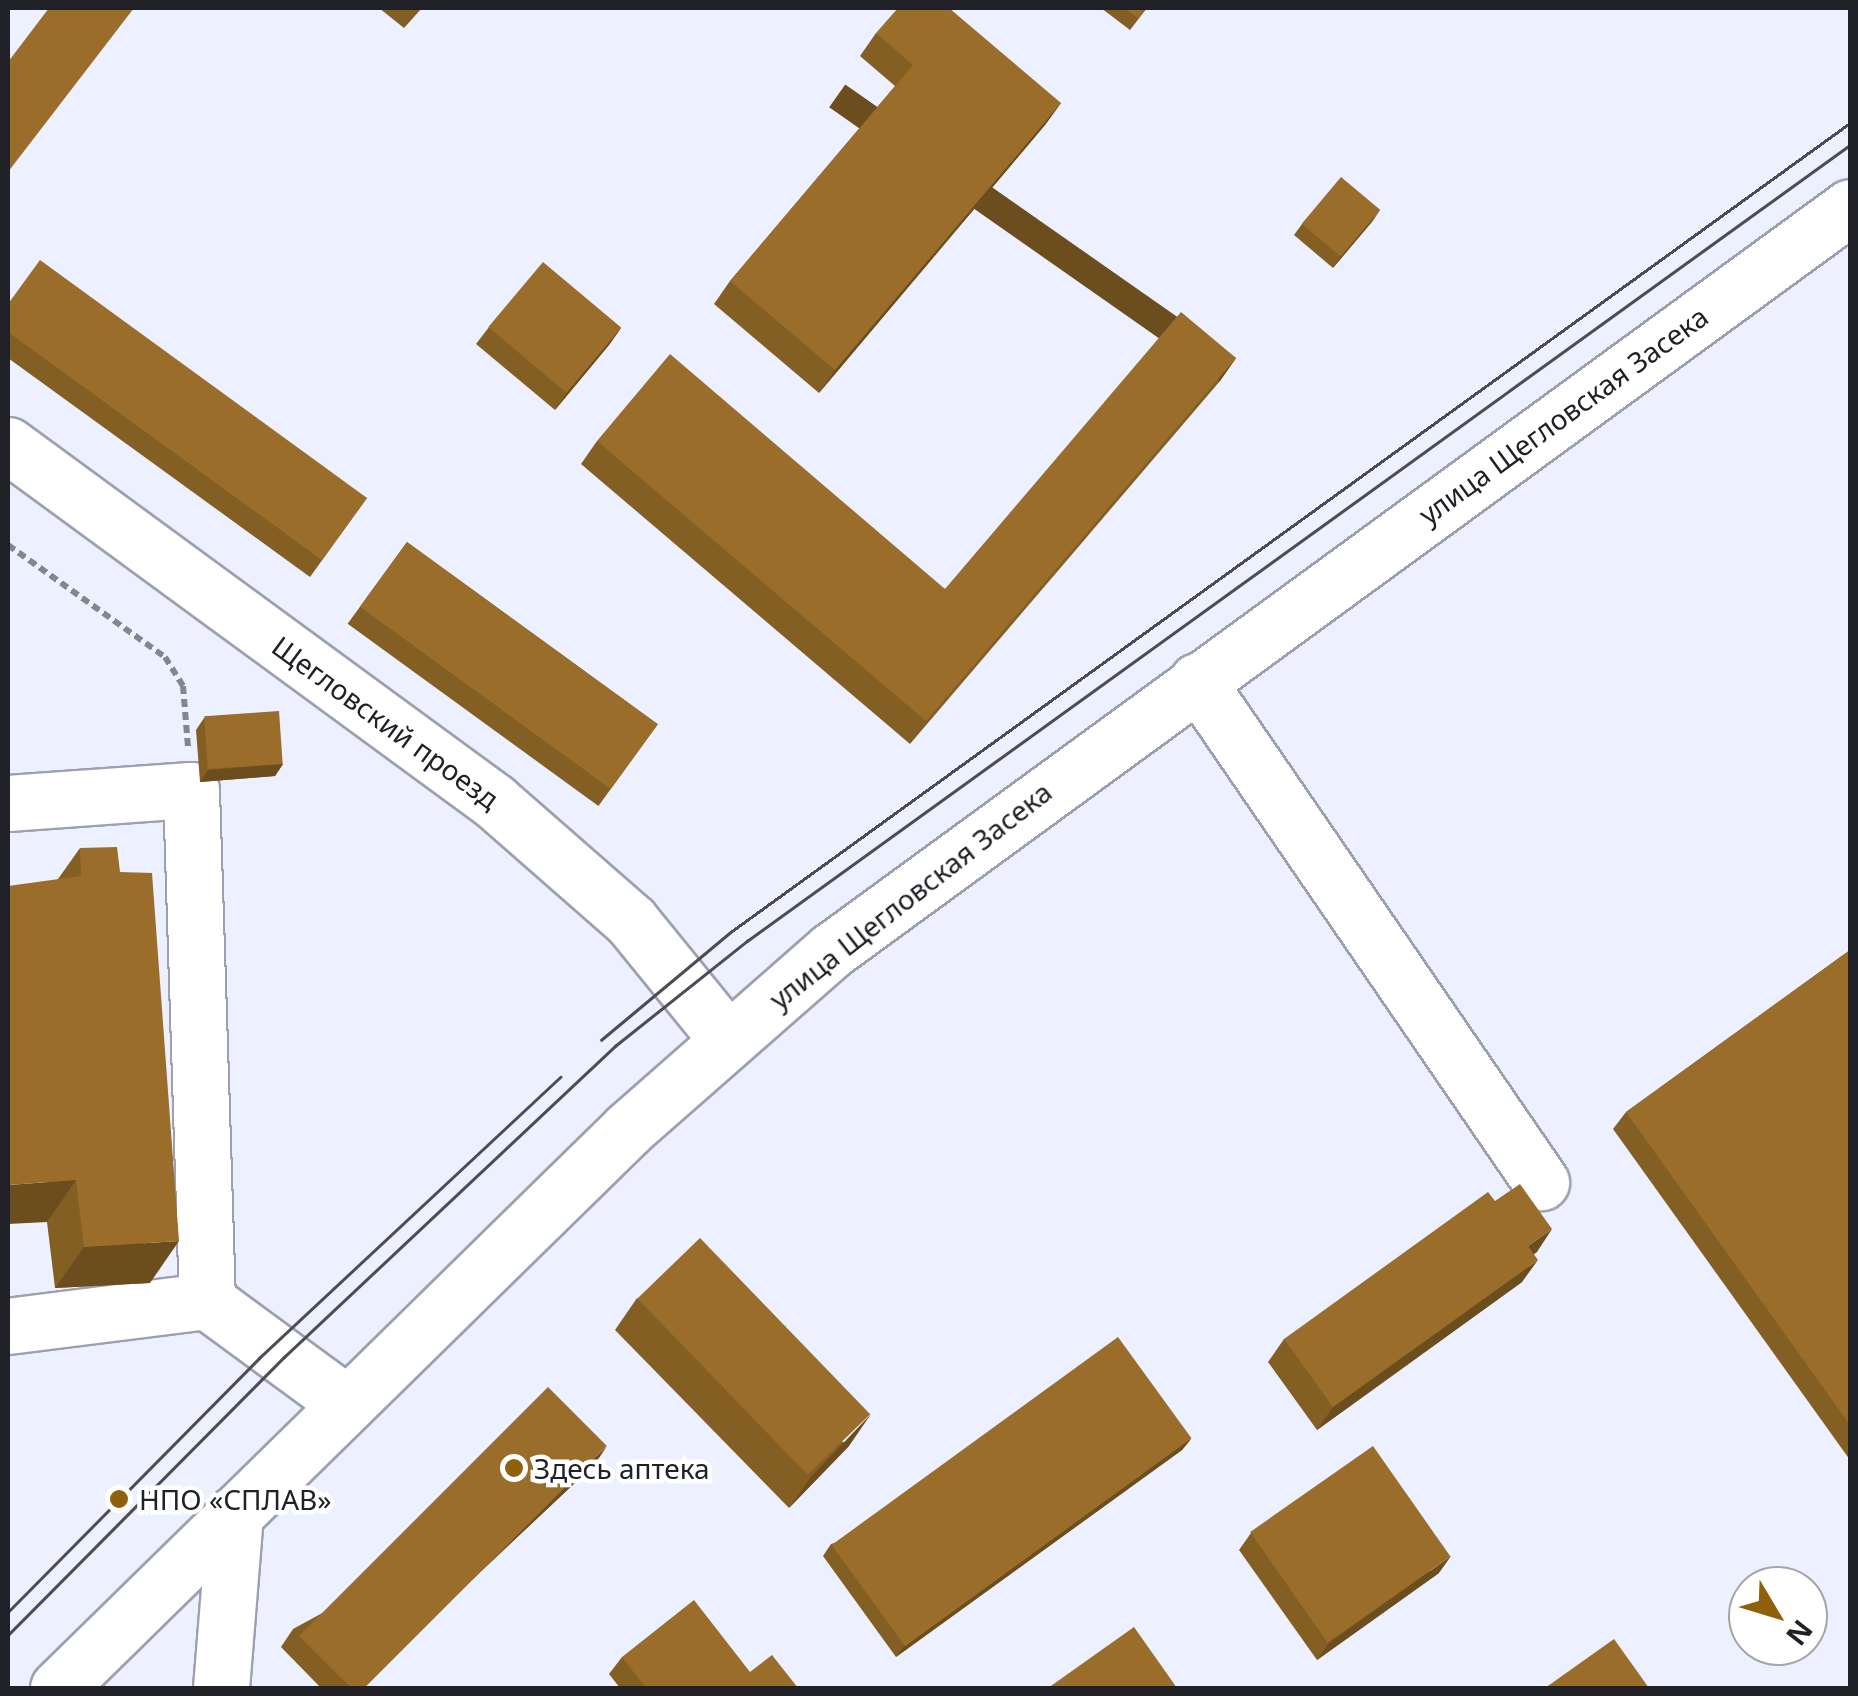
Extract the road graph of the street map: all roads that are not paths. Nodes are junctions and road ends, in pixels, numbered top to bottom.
1 (1850, 206) edge
2 (8, 445) edge
3 (1197, 681) junction
4 (8, 803) edge
5 (727, 1039) junction
6 (1540, 1182) dead end
7 (207, 1300) junction
8 (8, 1326) edge
9 (346, 1404) junction
10 (235, 1514) junction
11 (58, 1688) edge
12 (221, 1688) edge

1 - 3 street, улица Щегловская Засека
2 - 5 street, Щегловский проезд
3 - 5 street, улица Щегловская Засека
3 - 6 street
4 - 7 street
5 - 9 street, улица Щегловская Засека
7 - 8 street
7 - 9 street
9 - 10 street, улица Щегловская Засека
10 - 11 street, улица Щегловская Засека
10 - 12 street

